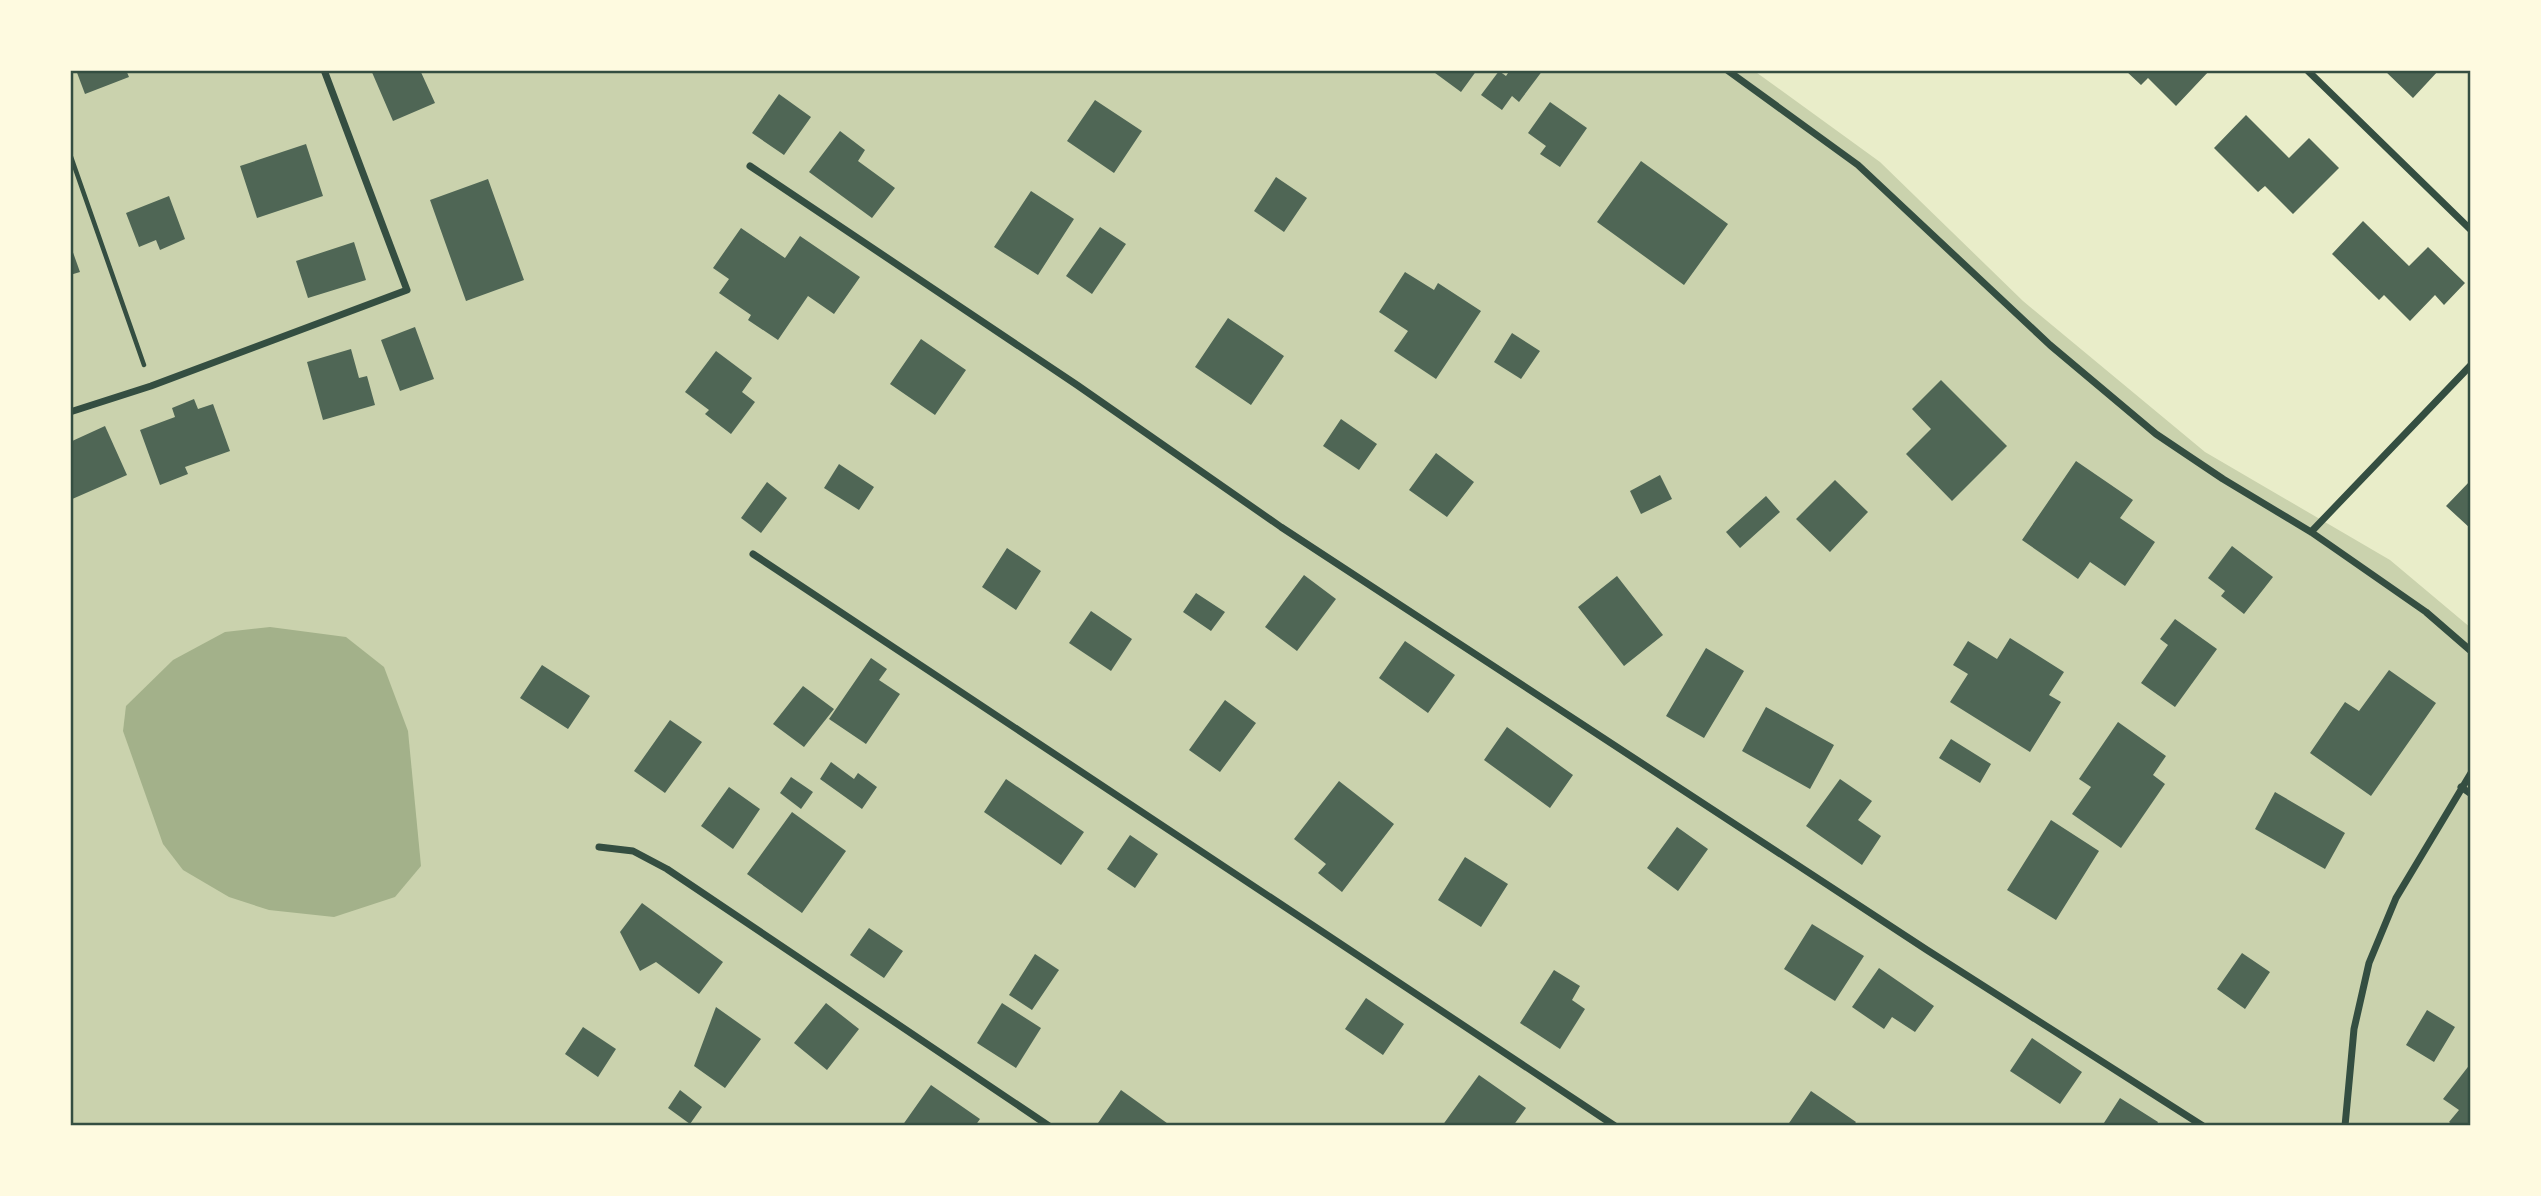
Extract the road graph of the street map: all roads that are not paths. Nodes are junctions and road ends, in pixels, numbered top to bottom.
1 (324, 70) edge
2 (1727, 70) edge
3 (2307, 70) edge
4 (750, 166) dead end
5 (2471, 230) edge
6 (2471, 365) edge
7 (70, 412) edge
8 (2311, 532) junction
9 (753, 554) dead end
10 (2471, 651) edge
11 (2471, 773) edge
12 (2461, 787) junction
13 (2471, 794) edge
14 (599, 848) dead end
15 (1049, 1126) edge
16 (1615, 1126) edge
17 (2203, 1126) edge
18 (2345, 1126) edge

1 - 7 street
2 - 8 street
3 - 5 street
4 - 17 street
6 - 8 street
8 - 10 street
9 - 16 street
11 - 12 street
12 - 13 street
12 - 18 street
14 - 15 street

